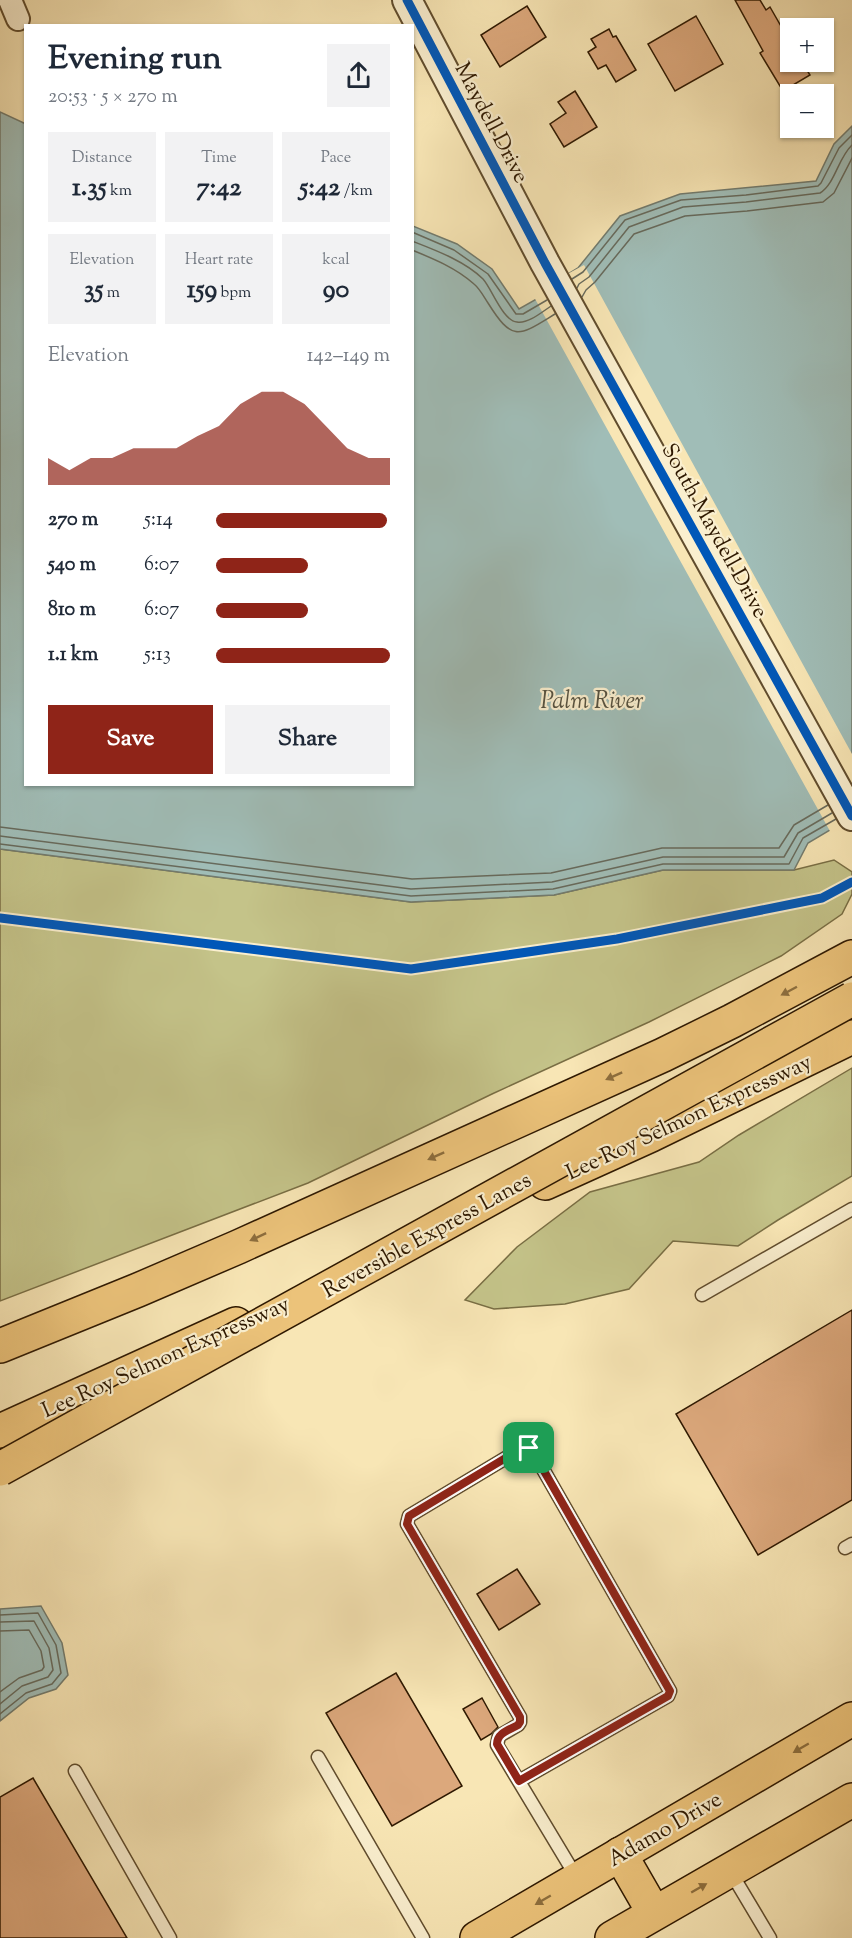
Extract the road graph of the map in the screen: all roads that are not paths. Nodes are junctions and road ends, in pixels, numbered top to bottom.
1 (407, 0) edge
2 (545, 263) joint
3 (852, 816) edge
4 (846, 961) edge
5 (852, 999) edge
6 (852, 1037) edge
7 (852, 1209) edge
8 (702, 1295) dead end
9 (0, 1346) edge
10 (45, 1411) junction
11 (0, 1431) edge
12 (0, 1441) edge
13 (0, 1469) edge
14 (852, 1719) edge
15 (318, 1757) dead end
16 (75, 1771) dead end
17 (519, 1781) junction
18 (852, 1800) edge
19 (620, 1854) junction
20 (729, 1870) junction
21 (577, 1879) junction
22 (654, 1913) junction
23 (170, 1938) edge
24 (423, 1938) edge
25 (477, 1938) edge
26 (612, 1938) edge
27 (770, 1938) edge

1 - 2 street, Maydell Drive
2 - 3 street, South Maydell Drive
4 -> 9 main road
5 - 13 main road, Reversible Express Lanes, bridge
6 - 10 main road, Lee Roy Selmon Expressway
7 - 8 lane
10 - 11 main road, Lee Roy Selmon Expressway
10 - 12 lane
14 -> 19 main road, Adamo Drive
15 - 24 lane
16 - 23 lane
17 - 17 lane
17 - 21 lane
18 - 20 main road
19 - 21 main road, Adamo Drive
19 - 22 main road
22 -> 20 main road
20 - 27 lane
21 -> 25 main road, Adamo Drive
22 - 26 main road

